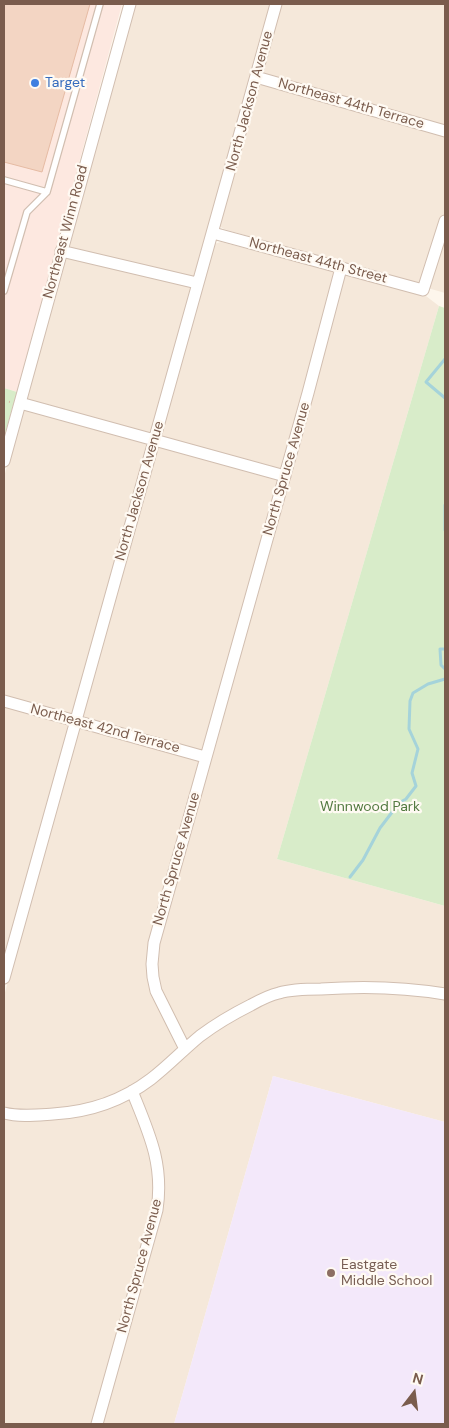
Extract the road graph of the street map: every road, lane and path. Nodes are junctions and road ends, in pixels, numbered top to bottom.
1 (100, 4) edge
2 (130, 4) edge
3 (276, 4) edge
4 (256, 77) junction
5 (445, 131) edge
6 (4, 180) edge
7 (47, 192) junction
8 (445, 221) edge
9 (214, 233) junction
10 (61, 251) junction
11 (341, 268) junction
12 (197, 283) junction
13 (4, 291) edge
14 (20, 403) junction
15 (155, 440) junction
16 (4, 461) edge
17 (285, 476) junction
18 (4, 701) edge
19 (75, 721) junction
20 (205, 757) junction
21 (4, 978) edge
22 (445, 994) edge
23 (185, 1049) junction
24 (132, 1091) junction
25 (4, 1113) edge
26 (97, 1424) edge

1 - 7 lane
2 - 10 street, Northeast Winn Road
3 - 4 street, North Jackson Avenue
4 - 5 street, Northeast 44th Terrace
4 - 9 street, North Jackson Avenue
6 - 7 lane
7 - 13 lane
8 - 11 street, Northeast 44th Street
9 - 11 street, Northeast 44th Street
9 - 12 street, North Jackson Avenue
10 - 12 street
10 - 14 street, Northeast Winn Road
11 - 17 street, North Spruce Avenue
12 - 15 street, North Jackson Avenue
14 - 15 street
14 - 16 street, Northeast Winn Road
15 - 17 street
15 - 19 street, North Jackson Avenue
17 - 20 street, North Spruce Avenue
18 - 19 street, Northeast 42nd Terrace
19 - 20 street, Northeast 42nd Terrace
19 - 21 street, North Jackson Avenue
20 - 23 street, North Spruce Avenue
22 - 23 street
23 - 24 street
24 - 25 street
24 - 26 street, North Spruce Avenue

